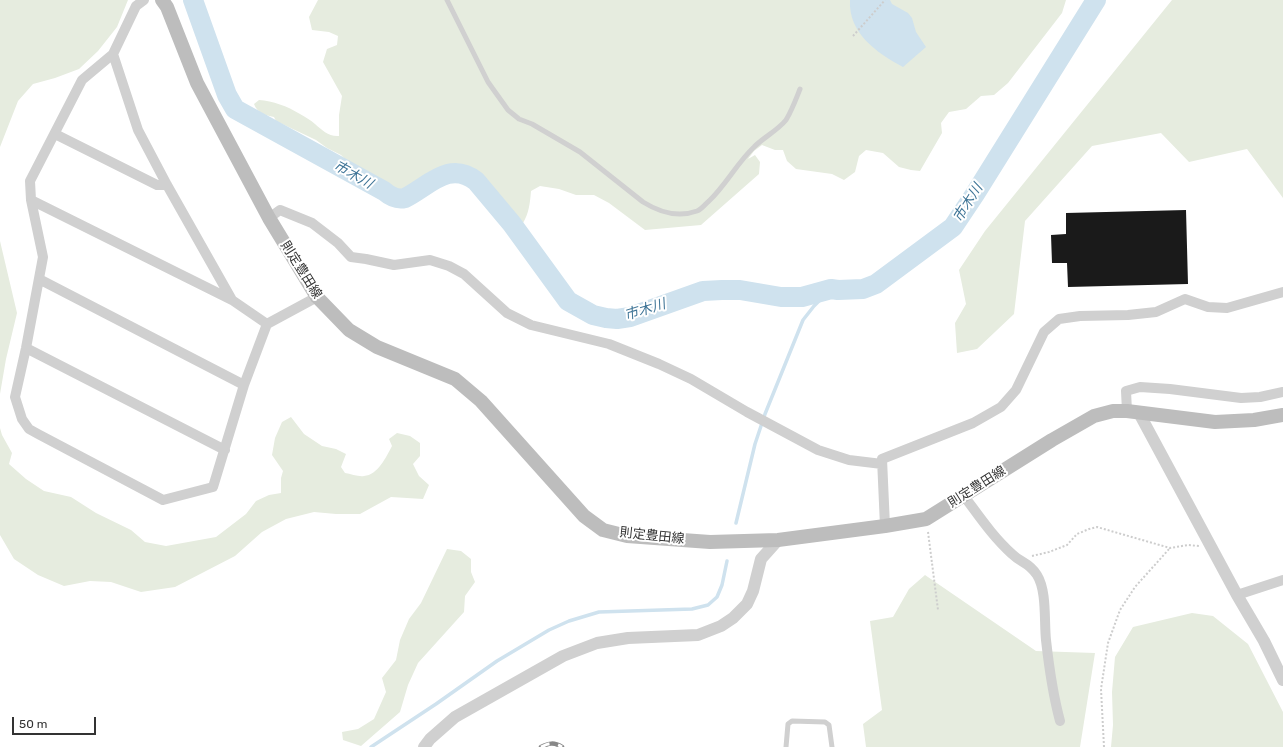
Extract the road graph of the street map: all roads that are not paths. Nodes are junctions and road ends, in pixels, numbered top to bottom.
1 (144, 0) edge
2 (162, 0) edge
3 (447, 0) edge
4 (113, 54) junction
5 (800, 89) dead end
6 (55, 134) junction
7 (167, 185) junction
8 (31, 200) junction
9 (269, 218) junction
10 (39, 279) junction
11 (1283, 292) edge
12 (317, 298) junction
13 (232, 300) junction
14 (267, 324) junction
15 (26, 348) junction
16 (244, 385) junction
17 (1283, 392) edge
18 (1133, 412) junction
19 (1283, 415) edge
20 (225, 450) junction
21 (882, 464) junction
22 (964, 496) junction
23 (885, 526) junction
24 (778, 540) junction
25 (1283, 580) edge
26 (1238, 595) junction
27 (1283, 680) edge
28 (1060, 721) dead end
29 (424, 747) edge
30 (786, 747) edge
31 (832, 747) edge

1 - 4 street
2 - 9 main road, 則定豊田線
3 - 5 lane
4 - 6 street
4 - 7 street
6 - 7 street
6 - 8 street
7 - 13 street
8 - 10 street
8 - 13 street
9 - 12 main road, 則定豊田線
9 - 21 street
10 - 15 street
10 - 16 street
11 - 21 street
12 - 14 street
12 - 24 main road, 則定豊田線
13 - 14 street
14 - 16 street
15 - 20 street
15 - 20 street
16 - 20 street
17 - 18 street
18 - 19 main road, 則定豊田線
18 - 22 main road, 則定豊田線
18 - 26 street
21 - 23 street
22 - 23 main road, 則定豊田線
22 - 28 street
23 - 24 main road, 則定豊田線
24 - 29 street
25 - 26 street
26 - 27 street
30 - 31 lane

